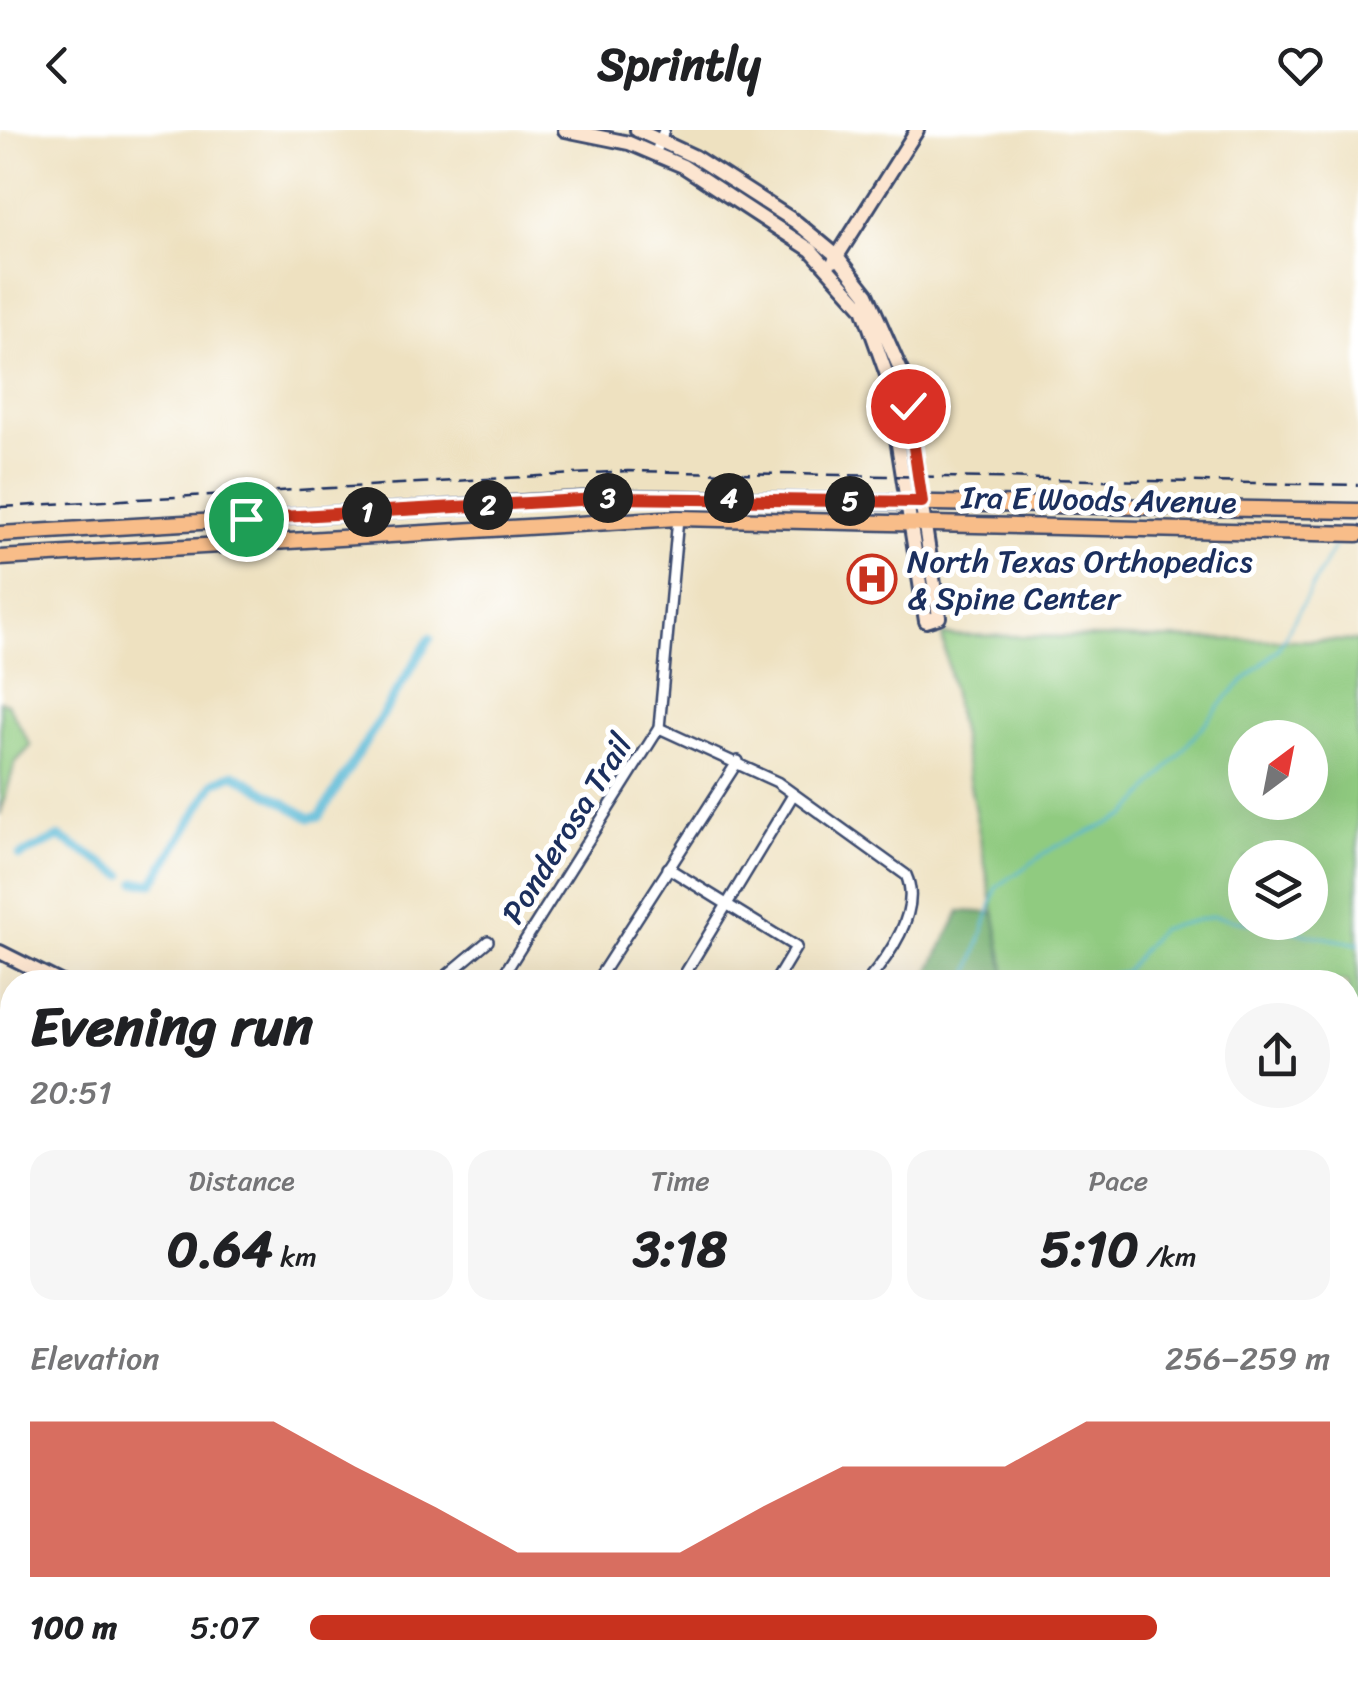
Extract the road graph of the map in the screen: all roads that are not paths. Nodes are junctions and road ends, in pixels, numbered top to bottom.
1 (565, 130) edge
2 (637, 130) edge
3 (917, 130) edge
4 (662, 134) edge
5 (656, 152) junction
6 (834, 262) junction
7 (914, 502) junction
8 (493, 504) junction
9 (1225, 508) junction
10 (1358, 511) edge
11 (678, 518) junction
12 (909, 523) junction
13 (926, 524) junction
14 (494, 528) junction
15 (1211, 530) junction
16 (0, 534) edge
17 (1358, 534) edge
18 (0, 558) edge
19 (659, 728) junction
20 (738, 761) junction
21 (793, 795) junction
22 (668, 868) junction
23 (724, 905) junction
24 (488, 942) dead end
25 (0, 952) edge
26 (36, 970) edge
27 (453, 970) edge
28 (507, 970) edge
29 (604, 970) edge
30 (687, 970) edge
31 (782, 970) edge
32 (877, 970) edge

1 - 5 main road
2 - 4 main road
3 - 6 main road
4 - 5 street
4 - 6 main road
5 - 6 main road
6 - 7 main road
7 - 8 main road, Ira E Woods Avenue
7 - 9 main road, Ira E Woods Avenue
7 - 12 main road
7 - 13 main road
8 - 14 main road
8 - 16 main road, Ira E Woods Avenue
9 - 10 main road, Ira E Woods Avenue
9 - 15 main road
11 - 12 main road, Ira E Woods Avenue
11 - 14 main road, Ira E Woods Avenue
11 - 19 street, Ponderosa Trail
12 - 13 main road, Ira E Woods Avenue
12 - 13 main road
13 - 15 main road, Ira E Woods Avenue
14 - 18 main road, Ira E Woods Avenue
15 - 17 main road, Ira E Woods Avenue
19 - 20 street
19 - 28 street, Ponderosa Trail
20 - 21 street
20 - 22 street
21 - 23 street
21 - 32 street
22 - 23 street
22 - 29 street
23 - 30 street
23 - 31 street
24 - 27 street
25 - 26 main road

